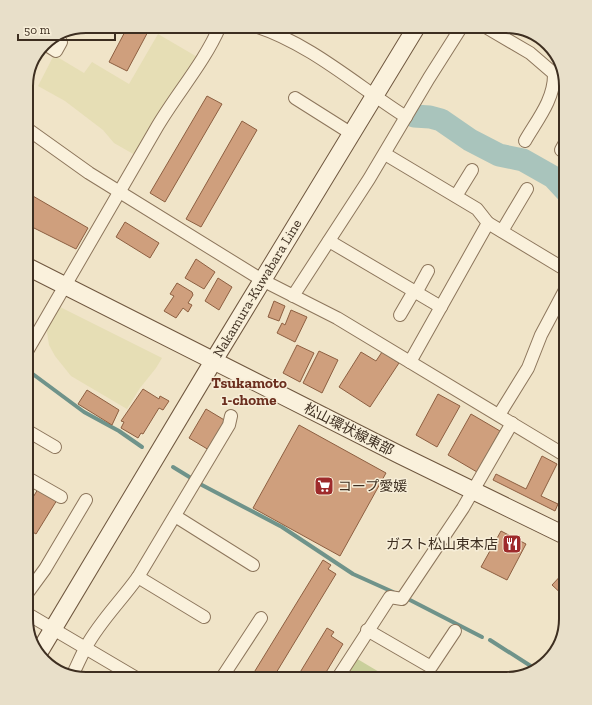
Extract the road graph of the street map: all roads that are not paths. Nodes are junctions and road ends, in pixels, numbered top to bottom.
1 (216, 33) edge
2 (277, 33) edge
3 (413, 33) edge
4 (458, 33) edge
5 (496, 33) edge
6 (61, 42) dead end
7 (50, 47) edge
8 (554, 75) junction
9 (559, 79) edge
10 (374, 97) junction
11 (295, 98) dead end
12 (406, 117) junction
13 (33, 133) edge
14 (352, 134) junction
15 (525, 141) dead end
16 (384, 154) junction
17 (472, 170) dead end
18 (527, 189) dead end
19 (119, 191) junction
20 (456, 196) junction
21 (488, 222) junction
22 (502, 231) junction
23 (329, 241) junction
24 (559, 266) edge
25 (33, 269) edge
26 (428, 271) dead end
27 (262, 280) junction
28 (66, 285) junction
29 (415, 292) junction
30 (293, 296) junction
31 (559, 301) edge
32 (441, 307) junction
33 (400, 315) dead end
34 (33, 334) edge
35 (214, 360) junction
36 (410, 362) junction
37 (499, 415) junction
38 (231, 416) dead end
39 (512, 423) junction
40 (33, 434) edge
41 (55, 447) dead end
42 (559, 452) edge
43 (33, 481) edge
44 (474, 490) junction
45 (61, 497) dead end
46 (86, 500) dead end
47 (175, 516) junction
48 (559, 532) edge
49 (253, 565) dead end
50 (138, 577) junction
51 (33, 585) edge
52 (33, 617) edge
53 (204, 617) dead end
54 (261, 618) dead end
55 (53, 628) junction
56 (367, 630) junction
57 (455, 631) dead end
58 (86, 647) junction
59 (42, 648) edge
60 (75, 671) edge
61 (127, 672) edge
62 (226, 672) edge
63 (341, 672) edge

1 - 19 street
2 - 10 street
3 - 10 street, Nakamura-Kuwabara Line
4 - 12 street
5 - 8 street
6 - 7 street
8 - 9 street
8 - 15 street
10 - 12 street
10 - 14 street, Nakamura-Kuwabara Line
11 - 14 street
12 - 16 street
13 - 19 street
14 - 27 street, Nakamura-Kuwabara Line
16 - 20 street
16 - 23 street
17 - 20 street
18 - 22 street
19 - 27 street
19 - 28 street
20 - 21 street
21 - 22 street
21 - 32 street
22 - 24 street
23 - 29 street
23 - 30 street
25 - 28 street, 松山環状線東部
26 - 29 street
27 - 30 street
27 - 35 street, Nakamura-Kuwabara Line
28 - 34 street
28 - 35 street, 松山環状線東部
29 - 32 street
29 - 33 street
30 - 36 street
31 - 37 street
32 - 36 street
35 - 44 street, 松山環状線東部
35 - 55 street, Nakamura-Kuwabara Line
36 - 37 street
37 - 39 street
38 - 47 street
39 - 42 street
39 - 44 street
40 - 41 street
43 - 45 street
44 - 48 street, 松山環状線東部
44 - 56 street
46 - 51 street
47 - 49 street
47 - 50 street
50 - 53 street
50 - 58 street
52 - 55 street
54 - 62 street
55 - 58 street
55 - 59 street, Nakamura-Kuwabara Line
56 - 57 street
56 - 63 street
58 - 60 street
58 - 61 street

